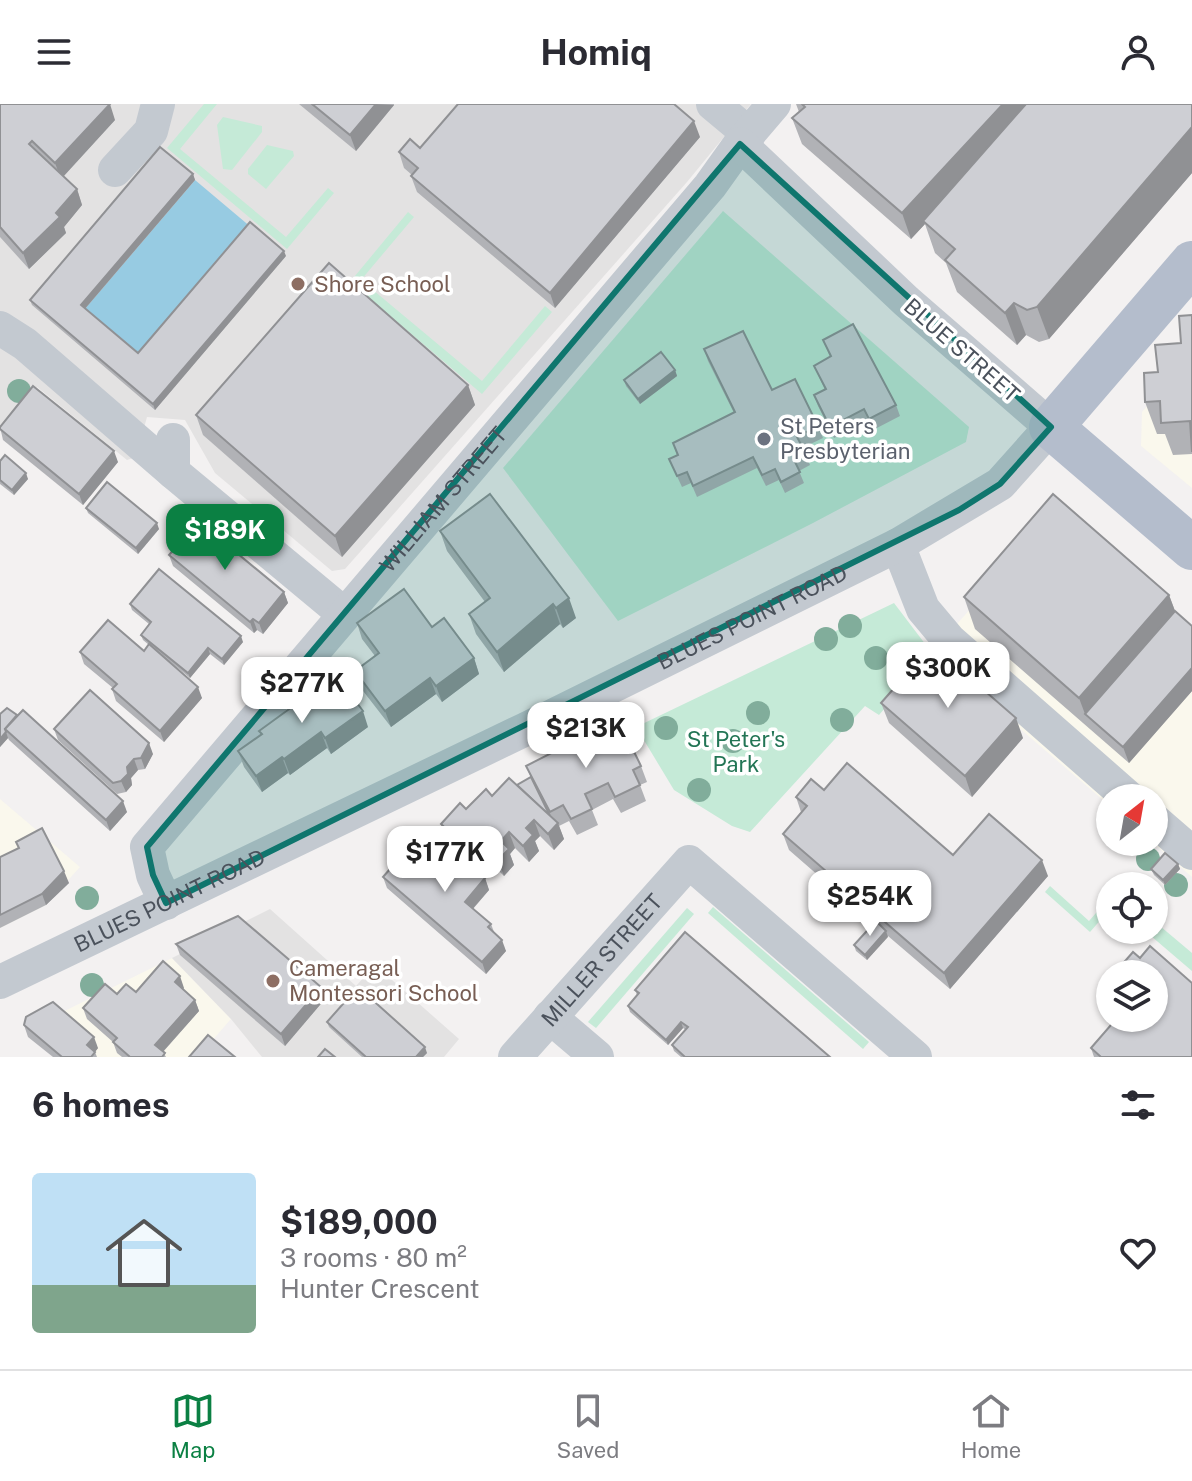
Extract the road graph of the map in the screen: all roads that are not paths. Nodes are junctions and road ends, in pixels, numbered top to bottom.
1 (158, 104) edge
2 (713, 104) edge
3 (774, 104) edge
4 (744, 139) junction
5 (115, 170) dead end
6 (1192, 263) edge
7 (0, 328) edge
8 (1051, 427) junction
9 (898, 545) junction
10 (1192, 548) edge
11 (344, 614) junction
12 (1113, 784) edge
13 (1168, 832) edge
14 (1192, 853) edge
15 (166, 903) junction
16 (0, 982) edge
17 (550, 1017) junction
18 (515, 1057) edge
19 (597, 1057) edge
20 (915, 1057) edge

1 - 5 street
2 - 4 street, BLUE STREET
3 - 4 street, WILLIAM STREET
4 - 8 street, BLUE STREET
4 - 11 street, WILLIAM STREET
6 - 8 main road
7 - 11 street
8 - 9 street, BLUES POINT ROAD
8 - 10 main road, BLUE STREET
9 - 12 street
9 - 15 street, BLUES POINT ROAD
11 - 15 street, WILLIAM STREET
13 - 14 street
15 - 16 street, BLUES POINT ROAD
17 - 18 street, MILLER STREET
17 - 19 street
17 - 20 street, MILLER STREET

